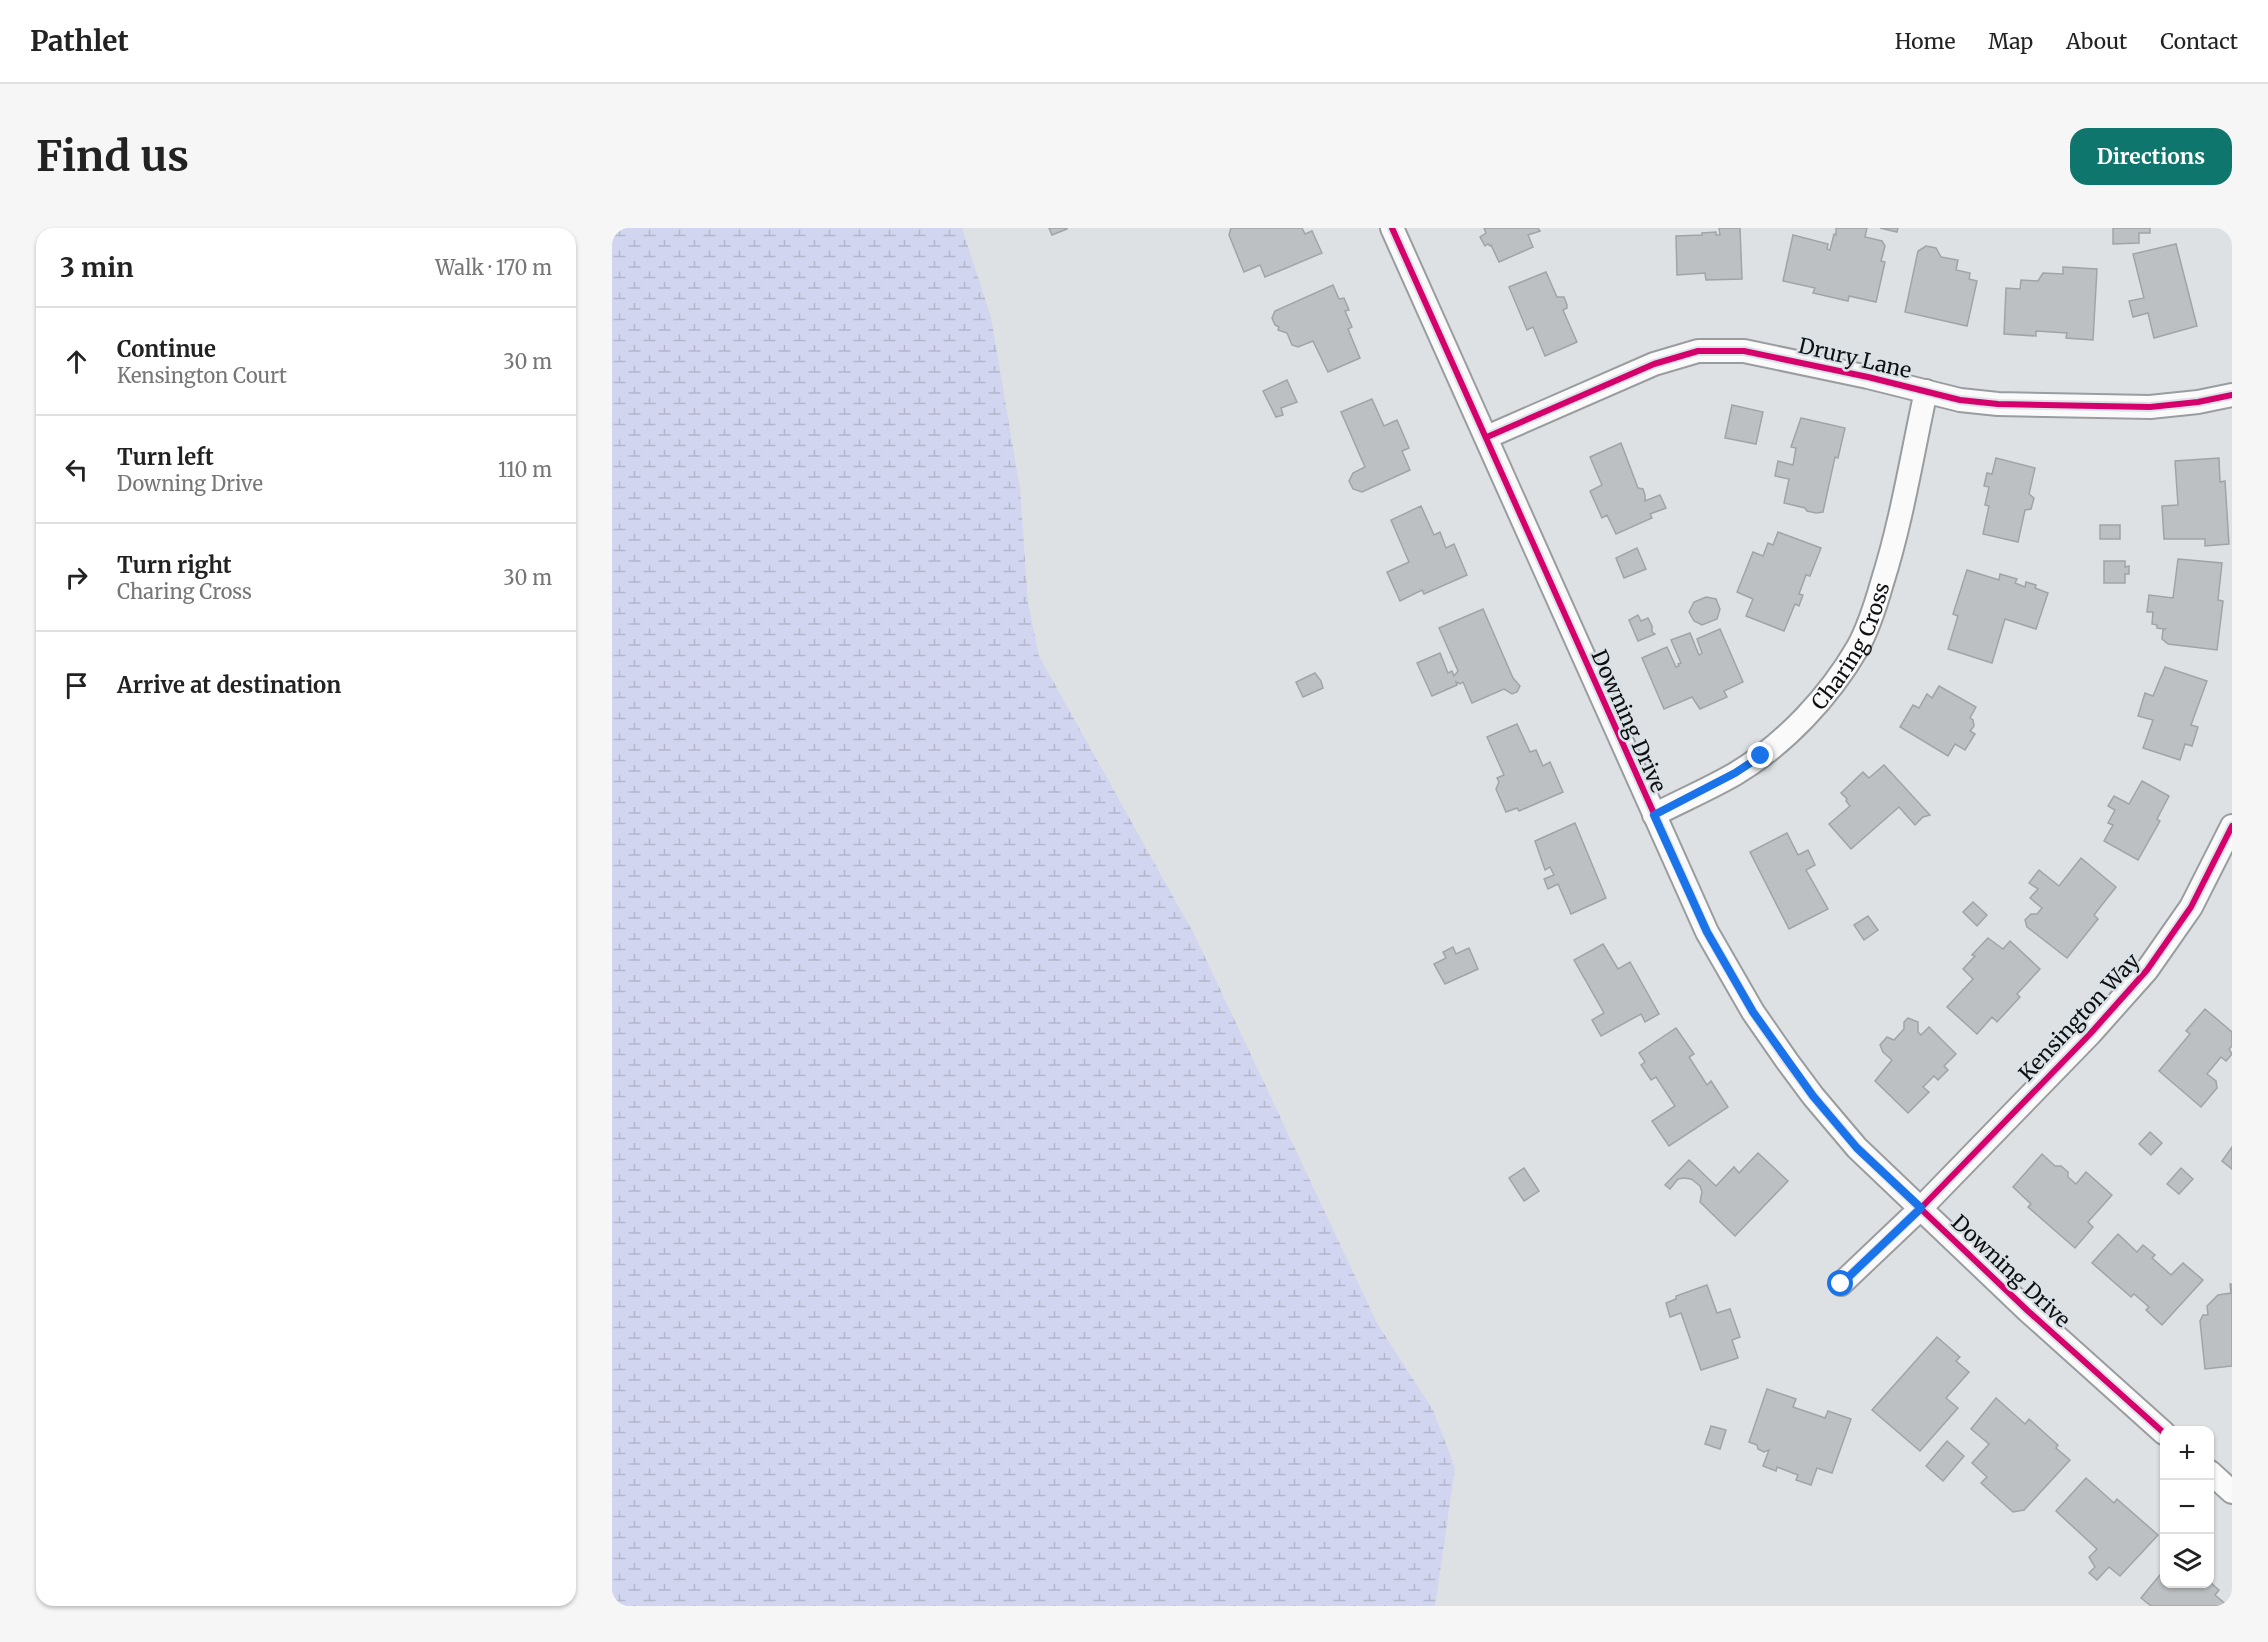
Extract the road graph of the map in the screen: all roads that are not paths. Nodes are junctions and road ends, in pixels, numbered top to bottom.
1 (1392, 228) edge
2 (1926, 391) junction
3 (2232, 395) edge
4 (1487, 437) junction
5 (1654, 815) junction
6 (2232, 826) edge
7 (1921, 1208) junction
8 (1841, 1284) dead end
9 (2160, 1429) edge
10 (2214, 1476) edge
11 (2232, 1492) edge

1 - 4 street, Downing Drive
2 - 3 street, Drury Lane
2 - 4 street, Drury Lane
2 - 5 street, Charing Cross
4 - 5 street, Downing Drive
5 - 7 street, Downing Drive
6 - 7 street, Kensington Way
7 - 8 street, Kensington Way
7 - 9 street, Downing Drive
10 - 11 street

